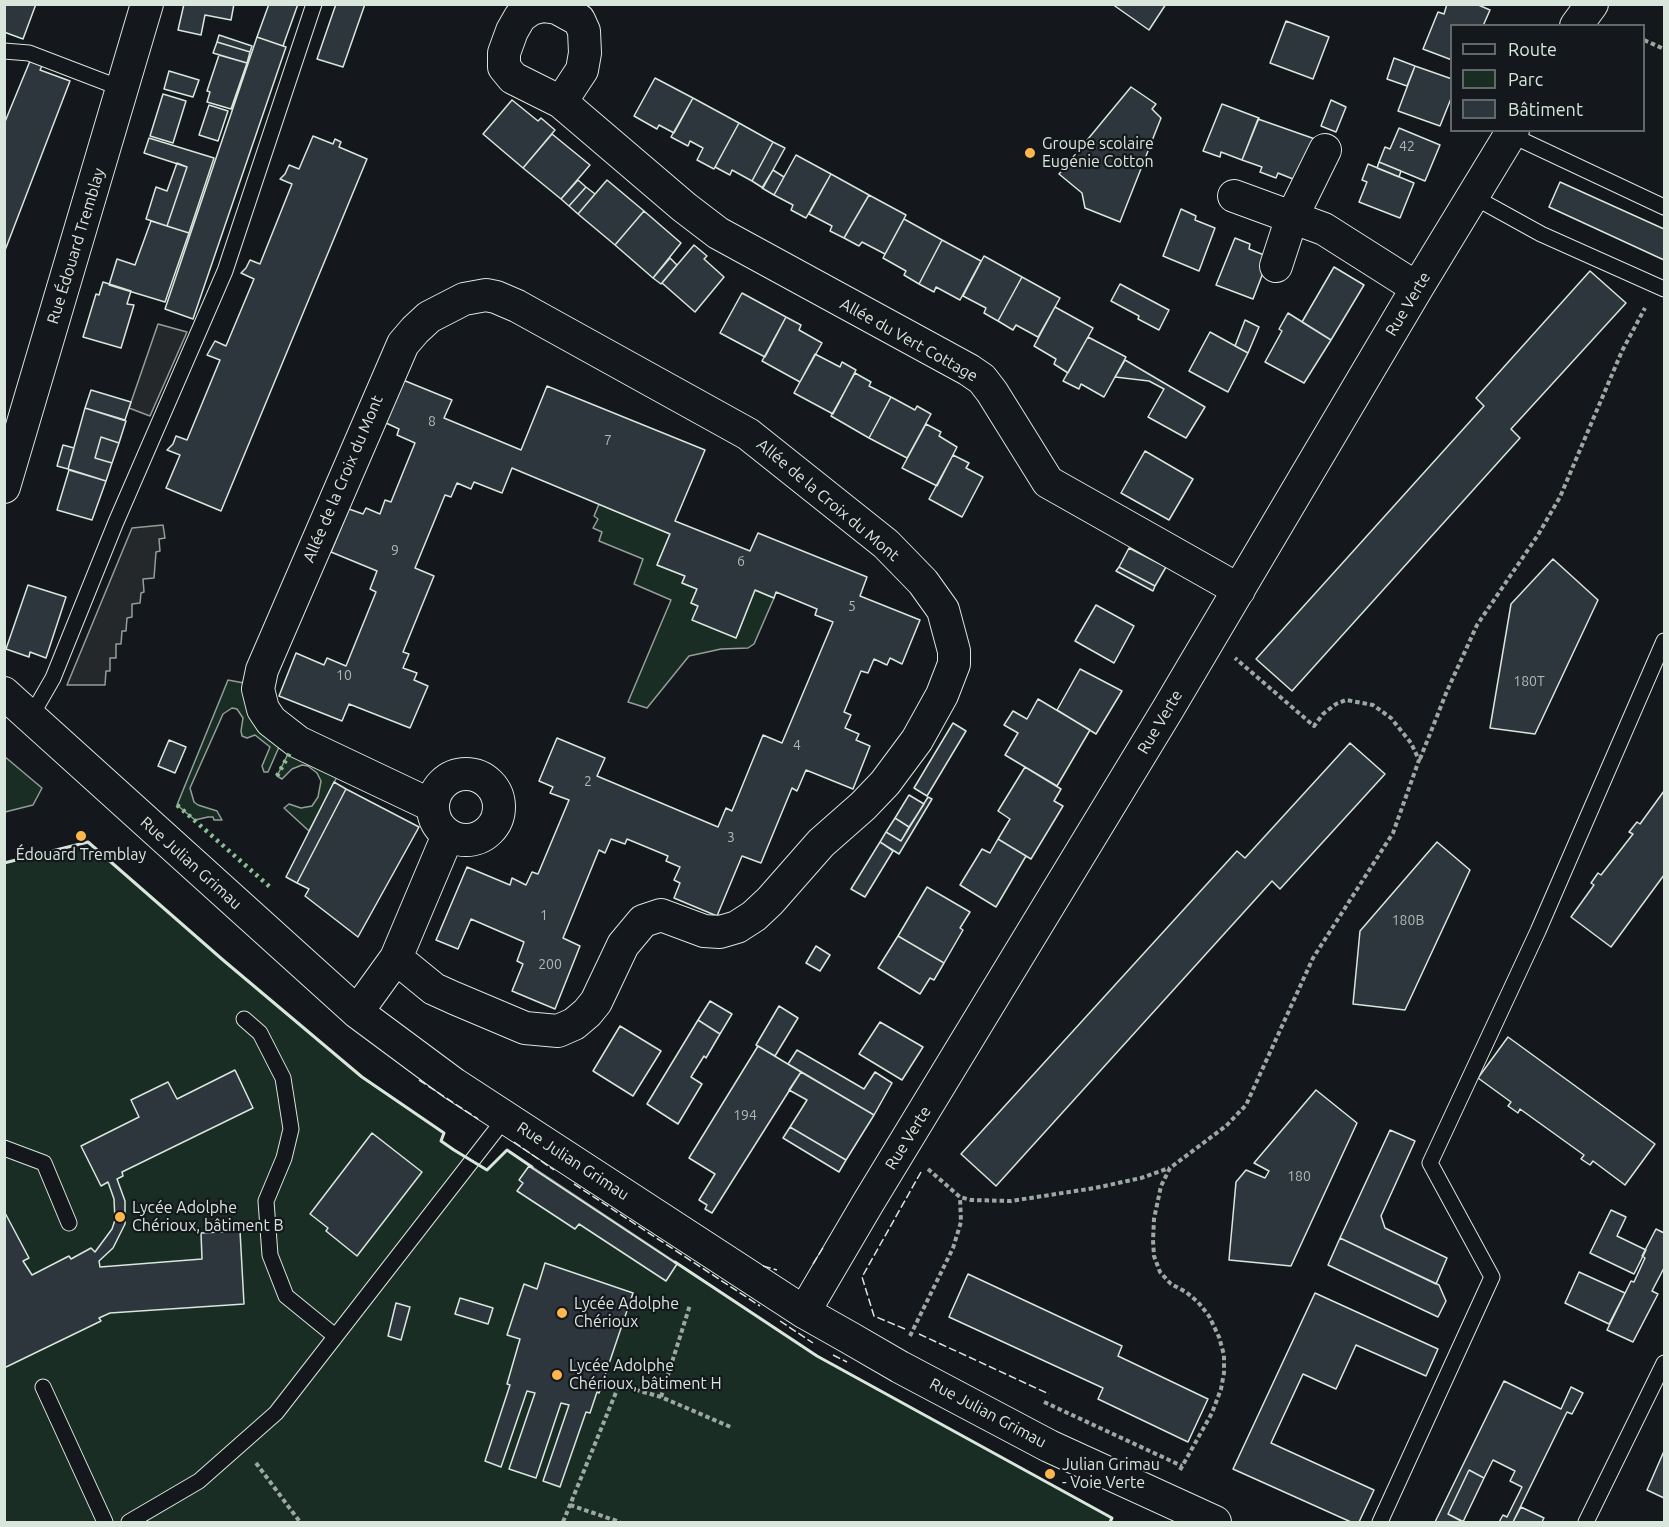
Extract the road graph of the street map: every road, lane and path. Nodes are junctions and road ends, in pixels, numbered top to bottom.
1 (147, 4) edge
2 (314, 4) edge
3 (1592, 4) edge
4 (1577, 24) edge
5 (1645, 40) edge
6 (1665, 49) edge
7 (4, 51) edge
8 (123, 89) junction
9 (561, 102) dead end
10 (1512, 133) edge
11 (1325, 150) dead end
12 (1234, 196) dead end
13 (1474, 197) junction
14 (1665, 207) edge
15 (1292, 217) junction
16 (1276, 266) dead end
17 (1661, 287) edge
18 (1418, 288) junction
19 (4, 487) edge
20 (1239, 590) junction
21 (1665, 641) edge
22 (1207, 643) junction
23 (4, 693) edge
24 (30, 718) junction
25 (1419, 760) junction
26 (433, 806) junction
27 (447, 835) junction
28 (396, 958) junction
29 (357, 1012) junction
30 (244, 1019) dead end
31 (506, 1117) junction
32 (4, 1148) edge
33 (924, 1166) dead end
34 (1170, 1168) junction
35 (960, 1197) junction
36 (69, 1223) dead end
37 (690, 1305) dead end
38 (804, 1312) junction
39 (335, 1336) junction
40 (909, 1339) dead end
41 (1665, 1363) edge
42 (43, 1388) dead end
43 (661, 1397) junction
44 (733, 1428) dead end
45 (242, 1443) junction
46 (1163, 1499) junction
47 (570, 1504) junction
48 (105, 1522) edge
49 (129, 1522) edge
50 (300, 1522) edge
51 (563, 1522) edge
52 (620, 1522) edge
53 (1215, 1522) edge
54 (1380, 1522) edge
55 (1586, 1522) edge

1 - 8 street, Rue Édouard Tremblay
2 - 24 lane
3 - 4 street
5 - 6 path
7 - 8 lane
8 - 19 street, Rue Édouard Tremblay
9 - 20 street, Allée du Vert Cottage
10 - 13 street, Rue Verte
10 - 14 lane
11 - 15 street
12 - 15 street
13 - 17 lane
13 - 18 street, Rue Verte
15 - 16 street
15 - 18 street
17 - 25 path
18 - 20 street, Rue Verte
20 - 22 street, Rue Verte
21 - 54 lane
22 - 25 path
22 - 38 street, Rue Verte
23 - 24 street, Rue Julian Grimau
24 - 29 street, Rue Julian Grimau
25 - 34 path
26 - 27 street
26 - 27 street
26 - 28 street, Allée de la Croix du Mont
27 - 28 street
28 - 29 street
29 - 31 street, Rue Julian Grimau
30 - 39 lane
31 - 38 street, Rue Julian Grimau
31 - 39 lane
32 - 36 lane
33 - 35 path
34 - 35 path
34 - 46 path
35 - 40 path
37 - 43 path
38 - 46 street, Rue Julian Grimau
39 - 45 lane
41 - 55 lane
42 - 48 lane
43 - 44 path
43 - 47 path
45 - 49 lane
45 - 50 path
46 - 53 street, Rue Julian Grimau
47 - 51 path
47 - 52 path

